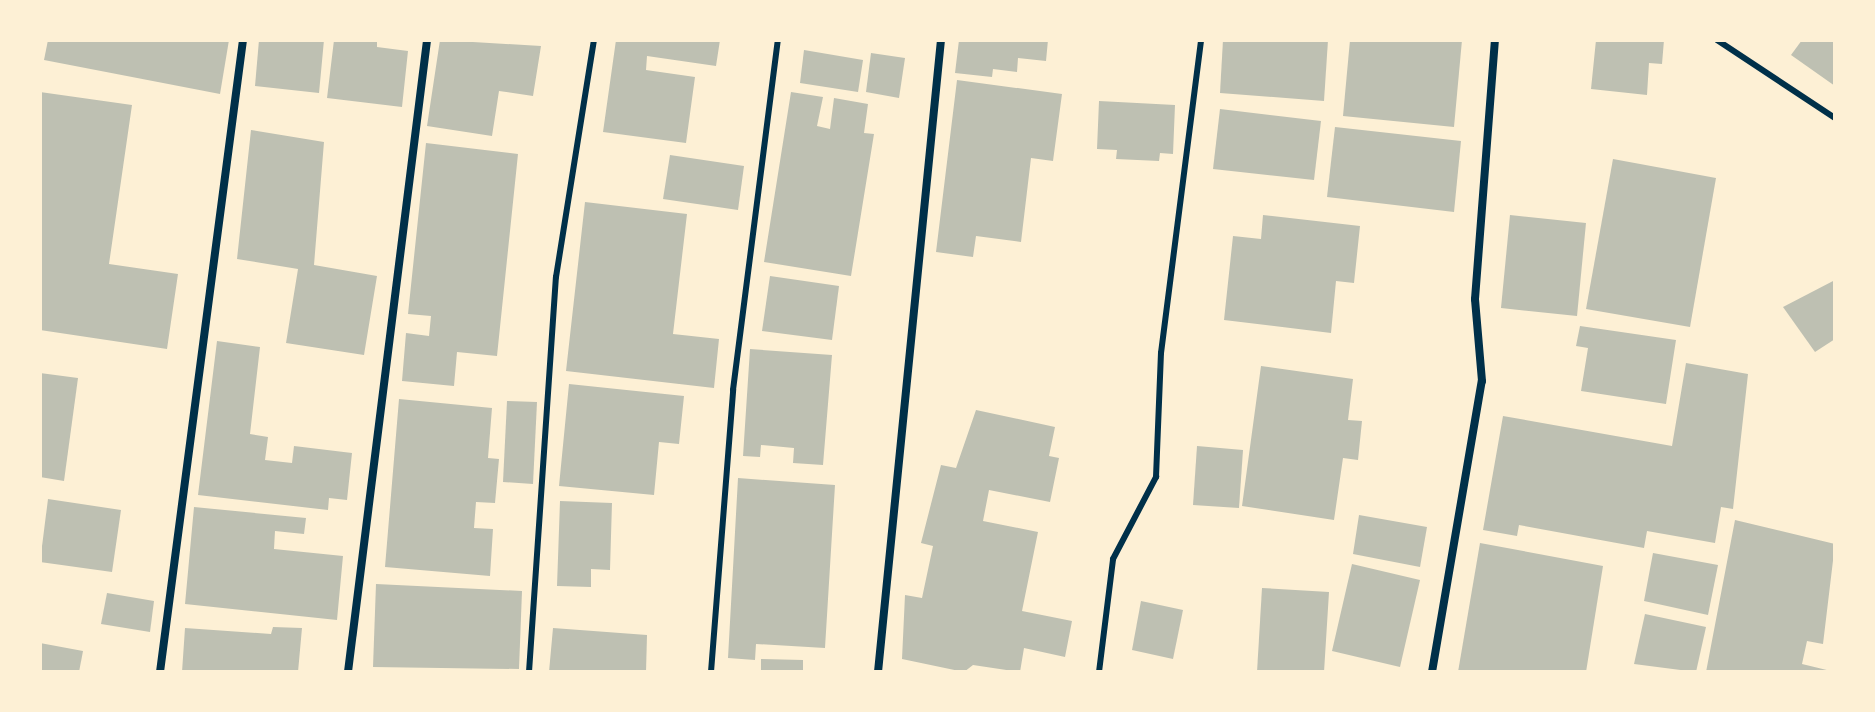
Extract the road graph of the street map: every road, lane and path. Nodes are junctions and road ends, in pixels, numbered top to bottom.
1 (243, 40) edge
2 (427, 40) edge
3 (594, 40) edge
4 (778, 40) edge
5 (941, 40) edge
6 (1201, 40) edge
7 (1495, 40) edge
8 (1717, 40) edge
9 (1835, 118) edge
10 (160, 672) edge
11 (348, 672) edge
12 (529, 672) edge
13 (711, 672) edge
14 (878, 672) edge
15 (1099, 672) edge
16 (1432, 672) edge

1 - 10 street
2 - 11 street
3 - 12 lane
4 - 13 lane
5 - 14 street
6 - 15 lane
7 - 16 street
8 - 9 lane

